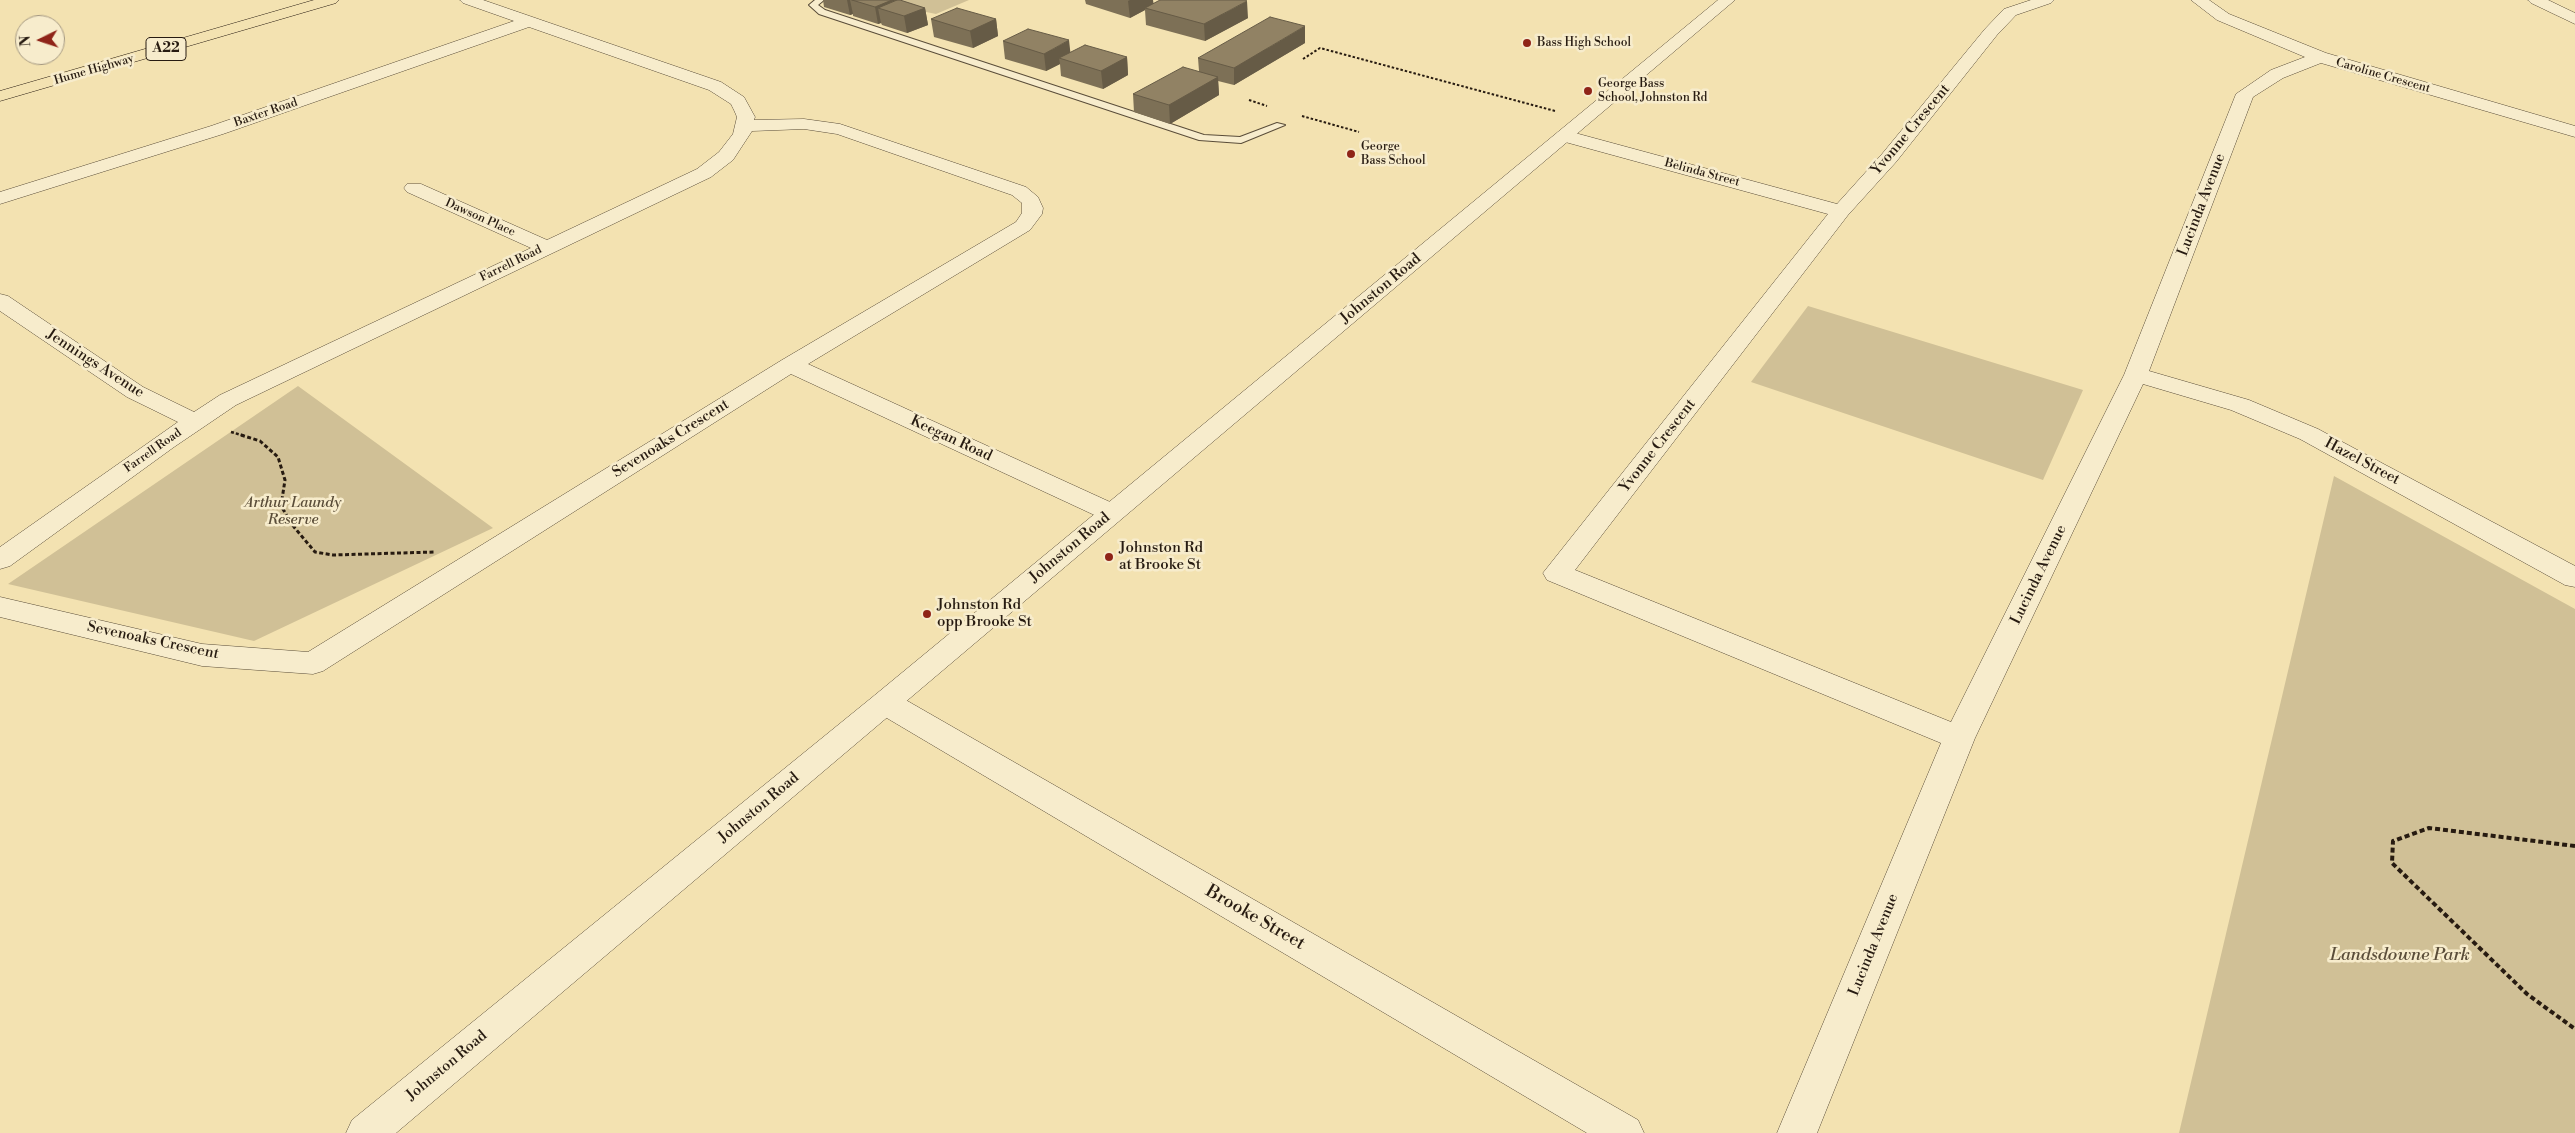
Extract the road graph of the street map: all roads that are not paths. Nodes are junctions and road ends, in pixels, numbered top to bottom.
1 (282, 0) edge
2 (331, 0) edge
3 (468, 0) edge
4 (820, 0) edge
5 (1727, 0) edge
6 (2046, 0) edge
7 (2198, 0) edge
8 (2536, 0) edge
9 (2575, 19) edge
10 (530, 21) junction
11 (2320, 57) junction
12 (0, 83) edge
13 (0, 96) edge
14 (1280, 125) dead end
15 (744, 126) junction
16 (2575, 132) edge
17 (1564, 136) junction
18 (414, 188) dead end
19 (0, 198) edge
20 (1841, 211) junction
21 (546, 247) junction
22 (0, 301) edge
23 (790, 365) junction
24 (2136, 375) junction
25 (194, 421) junction
26 (1112, 513) junction
27 (0, 560) edge
28 (2575, 578) edge
29 (0, 607) edge
30 (886, 703) junction
31 (1959, 738) junction
32 (366, 1133) edge
33 (1624, 1133) edge
34 (1797, 1133) edge

1 - 12 highway, Hume Highway / A22
2 - 13 highway, Hume Highway / A22
3 - 10 street
4 - 14 lane
5 - 17 street, Johnston Road
6 - 20 street, Yvonne Crescent
7 - 11 street, Caroline Crescent
8 - 9 street
10 - 15 street
10 - 19 street, Baxter Road
11 - 16 street, Caroline Crescent
11 - 24 street, Lucinda Avenue
15 - 21 street, Farrell Road
15 - 23 street, Sevenoaks Crescent
17 - 20 street, Belinda Street
17 - 26 street, Johnston Road
18 - 21 street, Dawson Place
20 - 31 street, Yvonne Crescent
21 - 25 street, Farrell Road
22 - 25 street, Jennings Avenue
23 - 26 street, Keegan Road
23 - 29 street, Sevenoaks Crescent
24 - 28 street, Hazel Street
24 - 31 street, Lucinda Avenue
25 - 27 street, Farrell Road
26 - 30 street, Johnston Road
30 - 32 street, Johnston Road
30 - 33 street, Brooke Street
31 - 34 street, Lucinda Avenue

